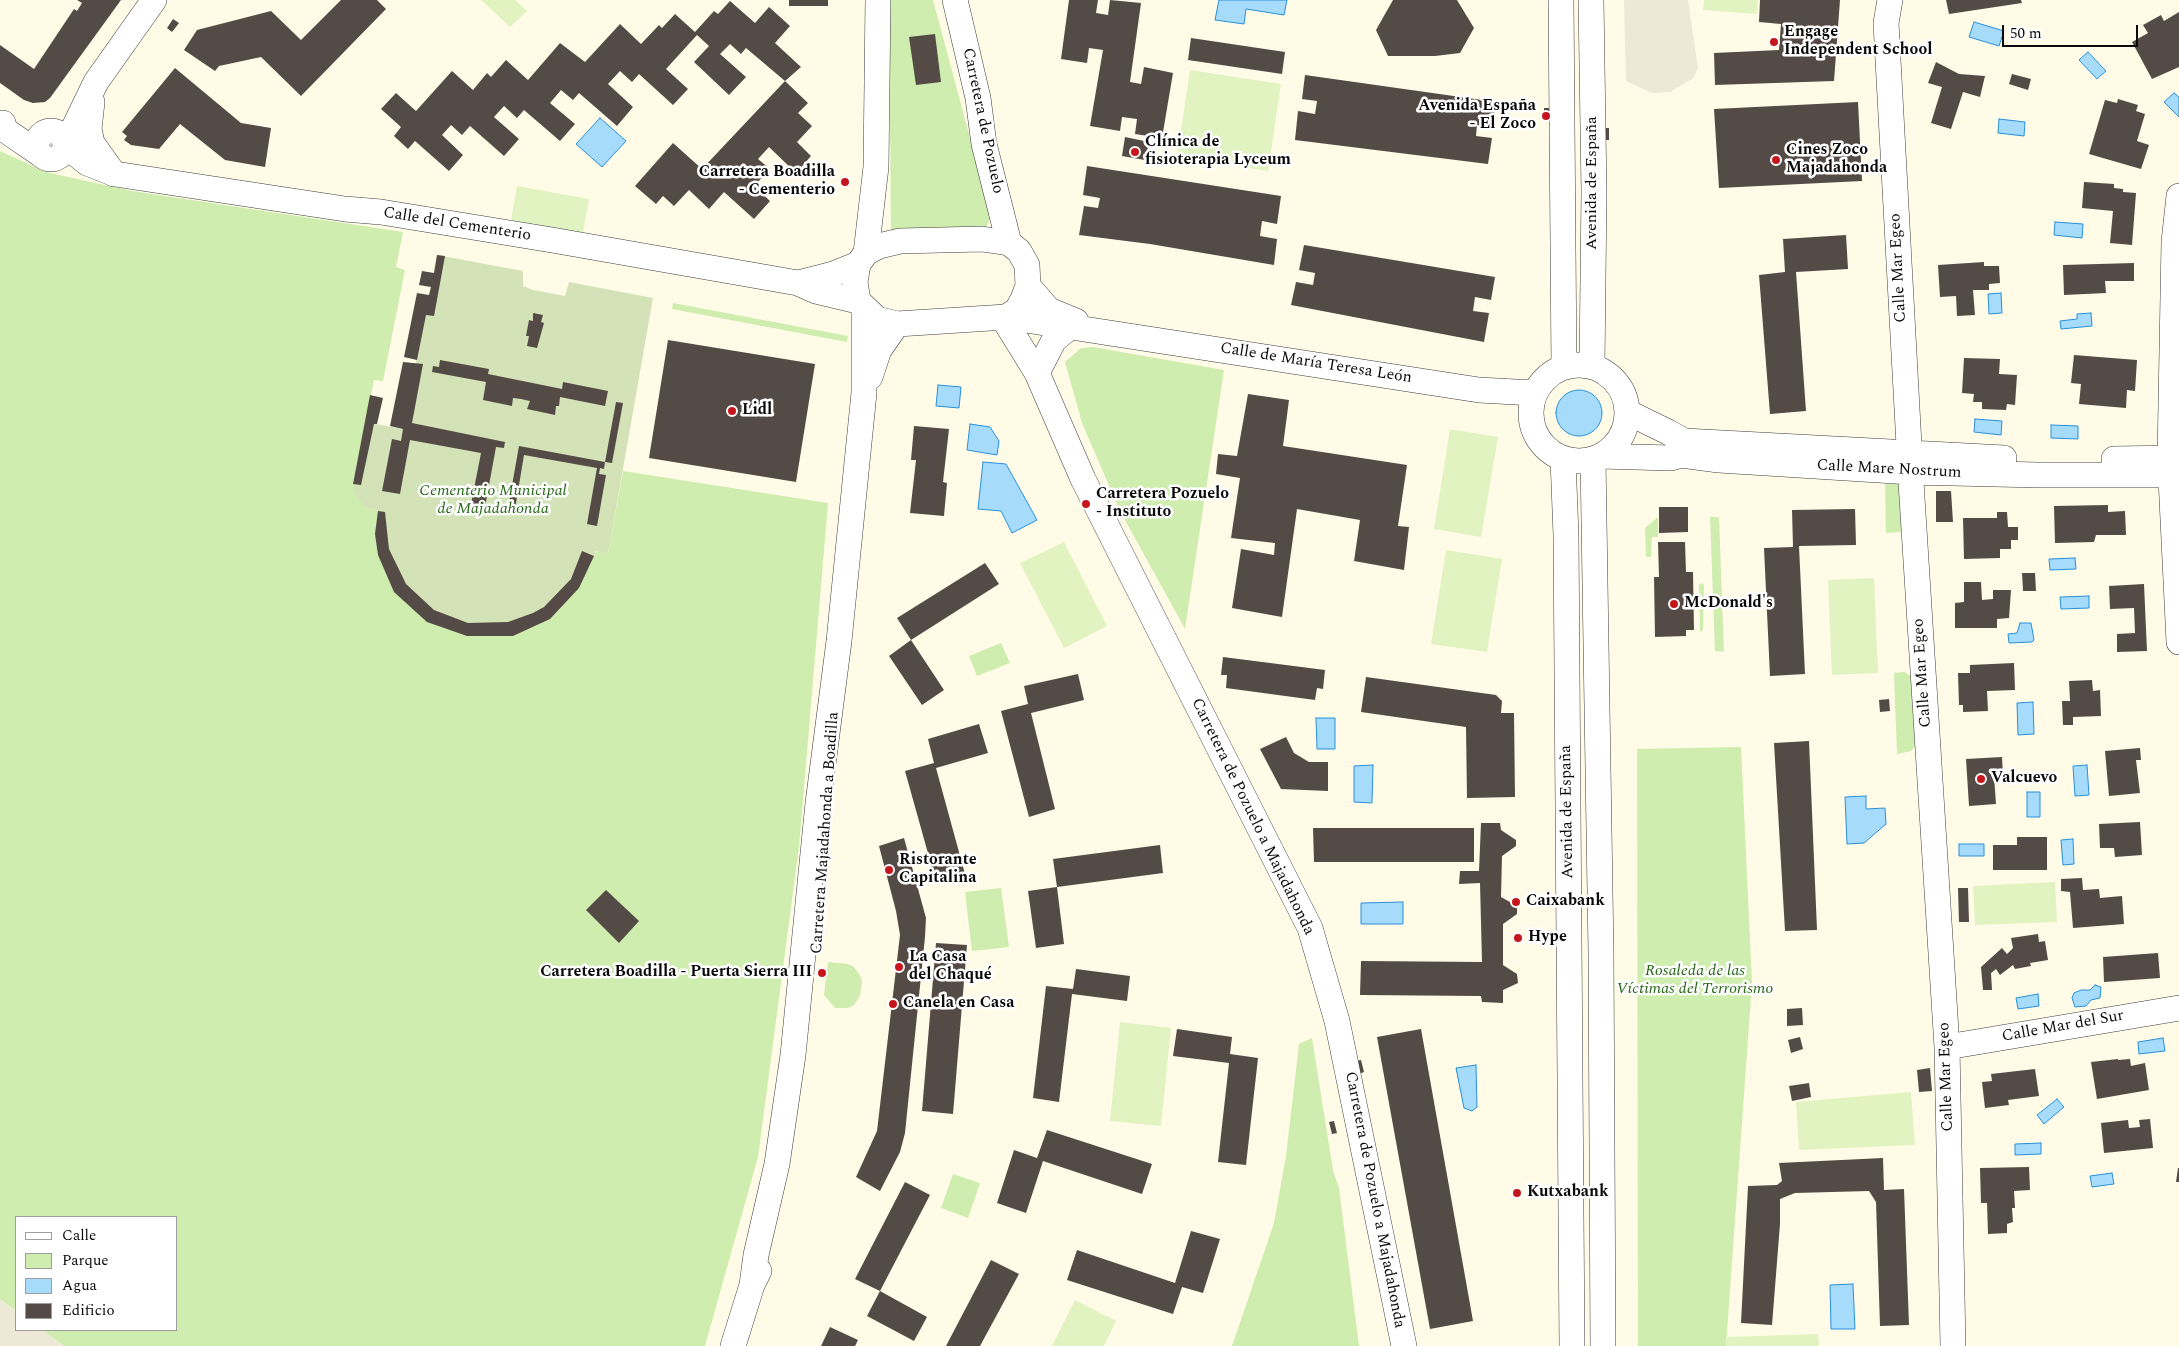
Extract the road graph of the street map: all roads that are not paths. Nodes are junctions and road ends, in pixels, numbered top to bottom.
1 (154, 0) edge
2 (878, 0) edge
3 (955, 0) edge
4 (1561, 0) edge
5 (1591, 0) edge
6 (1890, 0) edge
7 (96, 82) junction
8 (2, 122) edge
9 (54, 144) junction
10 (114, 174) junction
11 (2179, 196) edge
12 (1010, 243) junction
13 (862, 259) junction
14 (798, 283) junction
15 (1028, 286) junction
16 (861, 305) junction
17 (1005, 318) junction
18 (897, 324) junction
19 (1070, 327) junction
20 (1099, 330) junction
21 (1564, 367) junction
22 (1592, 367) junction
23 (1037, 373) junction
24 (864, 393) junction
25 (1534, 393) junction
26 (1627, 412) junction
27 (1678, 443) junction
28 (1597, 458) junction
29 (1563, 459) junction
30 (1910, 462) junction
31 (2175, 467) edge
32 (839, 642) junction
33 (2179, 642) edge
34 (818, 803) junction
35 (2179, 1008) edge
36 (812, 1024) junction
37 (1947, 1047) junction
38 (777, 1164) junction
39 (752, 1285) junction
40 (733, 1346) edge
41 (1404, 1346) edge
42 (1572, 1346) edge
43 (1603, 1346) edge
44 (1953, 1346) edge

1 - 7 street
2 - 13 street
3 - 12 street, Carretera de Pozuelo
4 - 21 street, Avenida de España
5 - 22 street, Avenida de España
6 - 30 street, Calle Mar Egeo
7 - 9 street
7 - 10 street
8 - 9 street
9 - 10 street, Calle del Cementerio
10 - 14 street, Calle del Cementerio
11 - 31 street
12 - 13 street
12 - 15 street
13 - 14 street, Calle del Cementerio
13 - 16 street
14 - 16 street, Calle del Cementerio
15 - 17 street
15 - 20 street, Calle de María Teresa León
16 - 18 street
16 - 24 street, Carretera Majadahonda a Boadilla
17 - 18 street
17 - 19 street, Calle de María Teresa León
17 - 23 street, Carretera de Pozuelo a Majadahonda
18 - 24 street, Carretera Majadahonda a Boadilla
19 - 20 street, Calle de María Teresa León
19 - 23 street
20 - 25 street, Calle de María Teresa León
21 - 22 street
21 - 25 street
22 - 26 street
23 - 41 street, Carretera de Pozuelo a Majadahonda
24 - 32 street, Carretera Majadahonda a Boadilla
25 - 29 street
26 - 27 street, Calle Mare Nostrum
26 - 28 street
27 - 28 street, Calle Mare Nostrum
27 - 30 street, Calle Mare Nostrum
28 - 29 street
28 - 43 street, Avenida de España
29 - 42 street, Avenida de España
30 - 31 street, Calle Mare Nostrum
30 - 37 street, Calle Mar Egeo
31 - 33 street
32 - 34 street, Carretera Majadahonda a Boadilla
32 - 36 street, Carretera Majadahonda a Boadilla
34 - 36 street, Carretera Majadahonda a Boadilla
34 - 38 street, Carretera Majadahonda a Boadilla
35 - 37 street, Calle Mar del Sur
36 - 38 street, Carretera Majadahonda a Boadilla
36 - 39 street, Carretera Majadahonda a Boadilla
37 - 44 street, Calle Mar Egeo
38 - 39 street, Carretera Majadahonda a Boadilla
39 - 40 street, Carretera Majadahonda a Boadilla

